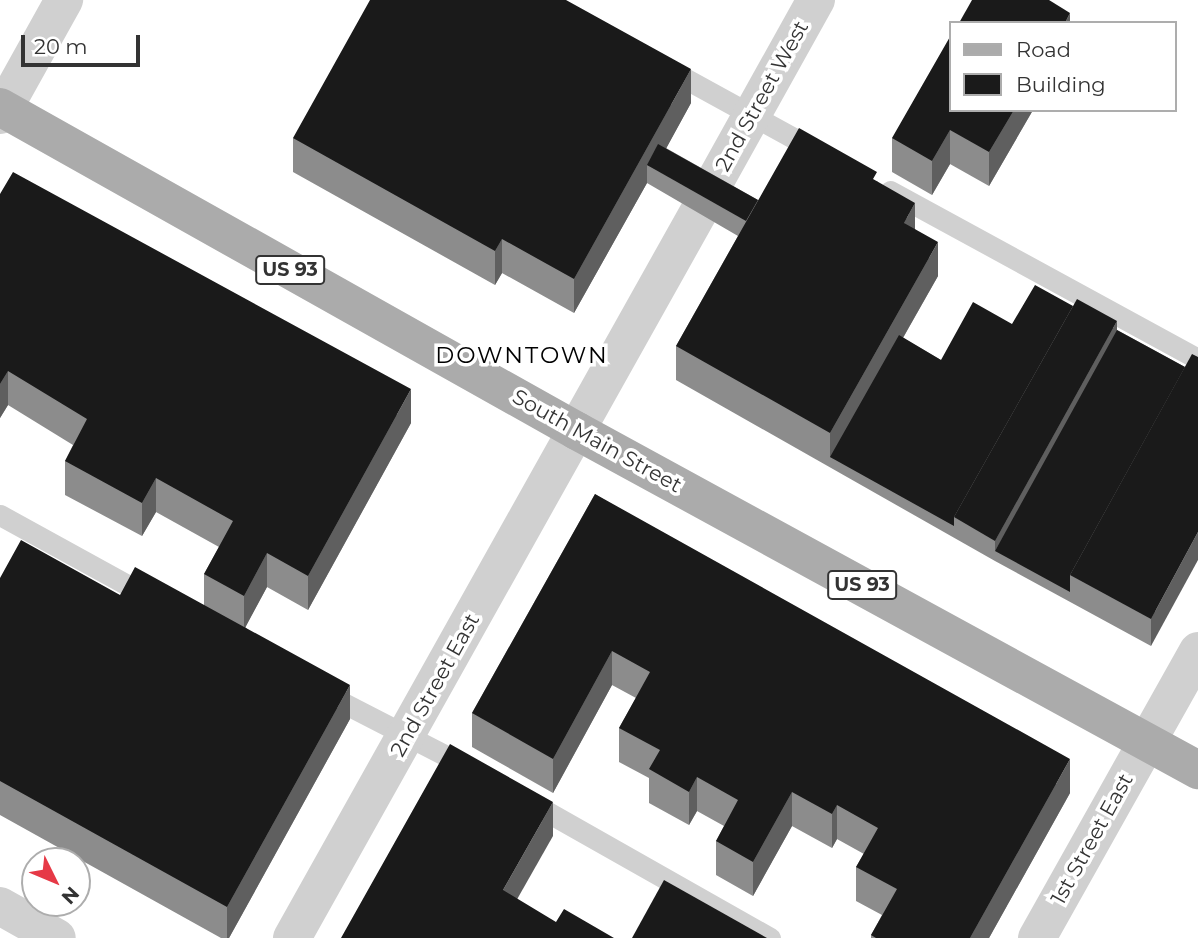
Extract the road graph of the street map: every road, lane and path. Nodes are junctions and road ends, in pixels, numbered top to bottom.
1 (64, 0) edge
2 (816, 0) edge
3 (650, 59) edge
4 (1, 110) edge
5 (752, 115) junction
6 (835, 160) edge
7 (870, 180) edge
8 (1198, 359) edge
9 (577, 431) junction
10 (0, 515) edge
11 (170, 608) edge
12 (1198, 651) edge
13 (304, 681) edge
14 (407, 736) junction
15 (1147, 739) junction
16 (1198, 770) edge
17 (490, 780) edge
18 (514, 794) edge
19 (0, 906) edge
20 (57, 938) edge
21 (292, 938) edge
22 (770, 938) edge
23 (1037, 938) edge

1 - 4 street
2 - 5 street, 2nd Street West
3 - 5 lane
4 - 9 main road, South Main Street / US 93
5 - 6 lane
5 - 9 street, 2nd Street West
7 - 8 lane
9 - 14 street, 2nd Street East
9 - 15 main road, South Main Street / US 93
10 - 11 lane
12 - 15 street, 1st Street East
13 - 14 lane
14 - 17 lane
14 - 21 street, 2nd Street East
15 - 16 main road, South Main Street / US 93
15 - 23 street, 1st Street East
18 - 22 lane
19 - 20 street

